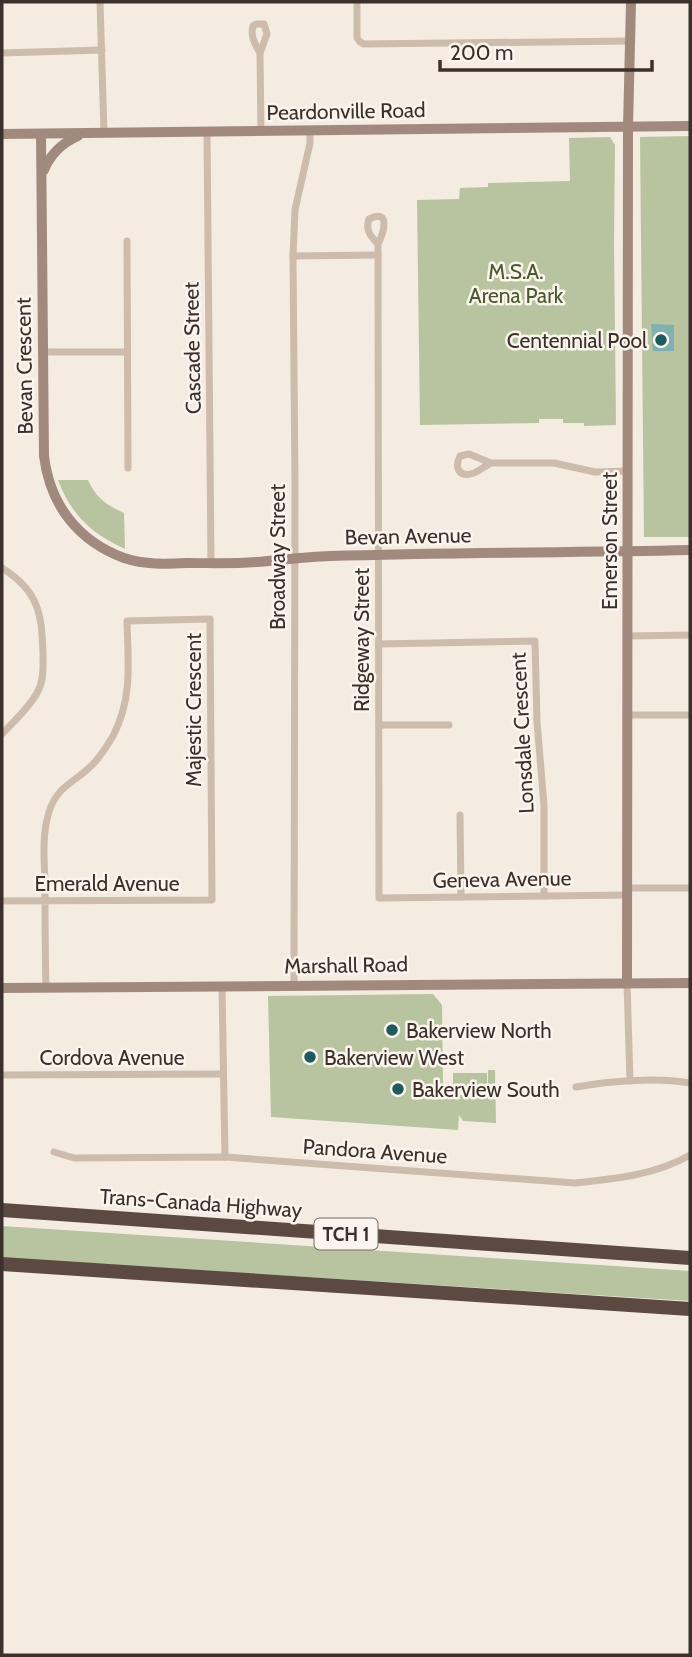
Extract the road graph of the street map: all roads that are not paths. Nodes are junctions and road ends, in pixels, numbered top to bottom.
1 (100, 2) edge
2 (357, 2) edge
3 (631, 2) edge
4 (630, 41) junction
5 (102, 50) junction
6 (2, 53) edge
7 (260, 53) dead end
8 (690, 126) edge
9 (628, 127) junction
10 (310, 131) junction
11 (207, 132) junction
12 (261, 132) junction
13 (104, 133) junction
14 (2, 134) edge
15 (41, 134) junction
16 (82, 134) junction
17 (41, 176) junction
18 (127, 241) dead end
19 (378, 244) dead end
20 (378, 255) junction
21 (293, 256) junction
22 (43, 352) junction
23 (127, 352) junction
24 (491, 463) dead end
25 (128, 468) dead end
26 (628, 471) junction
27 (690, 550) edge
28 (628, 552) junction
29 (379, 555) junction
30 (295, 558) junction
31 (127, 559) joint
32 (211, 563) junction
33 (2, 568) edge
34 (690, 635) edge
35 (628, 636) junction
36 (379, 644) junction
37 (628, 715) junction
38 (690, 715) edge
39 (379, 725) junction
40 (449, 725) dead end
41 (2, 734) edge
42 (460, 815) dead end
43 (690, 888) edge
44 (627, 891) junction
45 (544, 896) junction
46 (461, 897) junction
47 (379, 898) joint
48 (45, 900) junction
49 (212, 900) joint
50 (2, 901) edge
51 (627, 982) junction
52 (690, 982) edge
53 (294, 985) junction
54 (222, 986) junction
55 (2, 988) edge
56 (46, 988) junction
57 (223, 1074) junction
58 (2, 1075) edge
59 (630, 1081) junction
60 (690, 1083) edge
61 (576, 1087) dead end
62 (54, 1152) dead end
63 (690, 1155) edge
64 (225, 1157) junction
65 (2, 1210) edge
66 (690, 1258) edge
67 (2, 1264) edge
68 (690, 1309) edge

1 - 5 street
2 - 4 street
3 - 4 main road, Emerson Street
4 - 9 main road, Emerson Street
5 - 6 street
5 - 13 street
7 - 12 street
8 - 9 main road, Peardonville Road
9 - 10 main road, Peardonville Road
9 - 26 main road, Emerson Street
10 - 12 main road, Peardonville Road
10 - 21 street, Broadway Street
11 - 12 main road, Peardonville Road
11 - 13 main road, Peardonville Road
11 - 32 street, Cascade Street
13 - 16 main road, Peardonville Road
14 - 15 main road, Peardonville Road
15 - 16 main road, Peardonville Road
15 - 17 main road, Bevan Crescent
16 - 17 main road
17 - 22 main road, Bevan Crescent
18 - 23 street
19 - 20 street, Ridgeway Street
20 - 21 street
20 - 29 street, Ridgeway Street
21 - 30 street, Broadway Street
22 - 23 street
22 - 31 main road, Bevan Crescent
23 - 25 street
24 - 26 street
26 - 28 main road, Emerson Street
27 - 28 main road, Bevan Avenue
28 - 29 main road, Bevan Avenue
28 - 35 main road, Emerson Street
29 - 30 main road, Bevan Avenue
29 - 36 street, Ridgeway Street
30 - 32 main road, Bevan Avenue
30 - 53 street, Broadway Street
31 - 32 main road, Bevan Avenue
33 - 41 street
34 - 35 street
35 - 37 main road, Emerson Street
36 - 39 street, Ridgeway Street
36 - 45 street, Lonsdale Crescent
37 - 38 street
37 - 44 main road, Emerson Street
39 - 40 street
39 - 47 street, Ridgeway Street
42 - 46 street
43 - 44 street, Geneva Avenue
44 - 45 street, Geneva Avenue
44 - 51 main road, Emerson Street
45 - 46 street, Geneva Avenue
46 - 47 street, Geneva Avenue
48 - 49 street, Emerald Avenue
48 - 49 street, Majestic Crescent
48 - 50 street, Emerald Avenue
48 - 56 street, Majestic Crescent
51 - 52 main road, Marshall Road
51 - 53 main road, Marshall Road
51 - 59 street, Emerson Street
53 - 54 main road, Marshall Road
54 - 56 main road, Marshall Road
54 - 57 street
55 - 56 main road, Marshall Road
57 - 58 street, Cordova Avenue
57 - 64 street
59 - 60 street
59 - 61 street
62 - 64 street, Pandora Avenue
63 - 64 street, Pandora Avenue
65 - 66 highway, Trans-Canada Highway / TCH 1
67 - 68 highway

